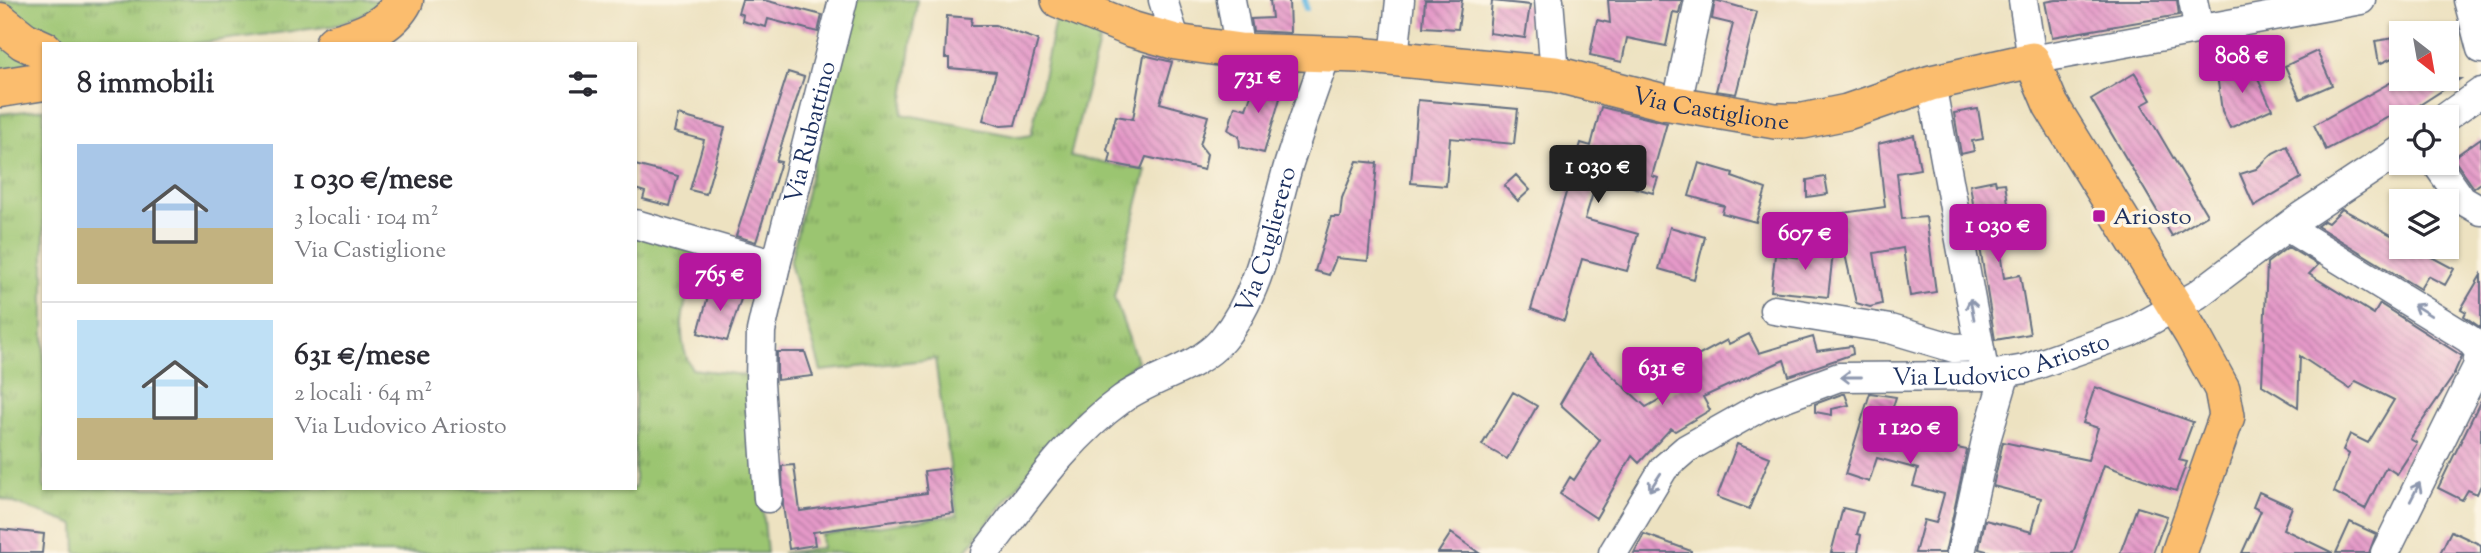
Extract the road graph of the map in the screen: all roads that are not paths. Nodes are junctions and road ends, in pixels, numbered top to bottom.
1 (404, 0) edge
2 (843, 0) edge
3 (1059, 0) edge
4 (1163, 0) edge
5 (1231, 0) edge
6 (1400, 0) edge
7 (1549, 0) edge
8 (1699, 0) edge
9 (2023, 0) edge
10 (2193, 0) edge
11 (2361, 0) edge
12 (2468, 0) edge
13 (0, 22) edge
14 (2199, 30) junction
15 (1176, 41) junction
16 (340, 42) edge
17 (42, 49) edge
18 (2481, 49) edge
19 (1240, 51) junction
20 (1327, 53) junction
21 (1394, 58) junction
22 (2032, 60) junction
23 (1555, 74) junction
24 (42, 81) edge
25 (1931, 83) junction
26 (0, 88) edge
27 (2481, 92) edge
28 (1676, 104) junction
29 (2459, 108) edge
30 (2481, 114) edge
31 (2459, 122) edge
32 (2389, 158) edge
33 (2444, 175) edge
34 (2481, 211) edge
35 (637, 225) edge
36 (2287, 227) junction
37 (776, 265) junction
38 (2175, 306) junction
39 (1774, 310) dead end
40 (1979, 347) junction
41 (1996, 374) junction
42 (768, 498) dead end
43 (985, 553) edge
44 (1613, 553) edge
45 (1961, 553) edge
46 (2179, 553) edge
47 (2385, 553) edge

1 - 16 highway
2 - 37 street, Via Rubattino
3 - 15 main road, Via Castiglione
4 - 15 street
5 - 19 street
6 - 21 street
7 - 23 street
8 - 28 street
9 - 22 street
10 - 14 street
11 - 14 street, Via Castiglione
12 - 18 street
13 - 17 highway
14 - 22 street, Via Castiglione
15 - 19 main road, Via Castiglione
19 - 20 main road, Via Castiglione
20 - 21 main road, Via Castiglione
20 - 43 street, Via Cuglierero
21 - 23 main road, Via Castiglione
22 - 25 main road, Via Castiglione
22 - 38 main road
23 - 28 main road, Via Castiglione
24 - 26 highway
25 - 28 main road, Via Castiglione
40 -> 25 street
27 - 29 street
30 - 31 street
32 - 36 street, Via Ludovico Ariosto
33 - 34 street
35 - 37 street
36 - 38 street, Via Ludovico Ariosto
47 -> 36 street
37 - 42 street, Via Rubattino
38 - 41 street, Via Ludovico Ariosto
38 - 46 main road
39 - 40 street
40 - 41 street
41 -> 44 street, Via Ludovico Ariosto
41 - 45 street

